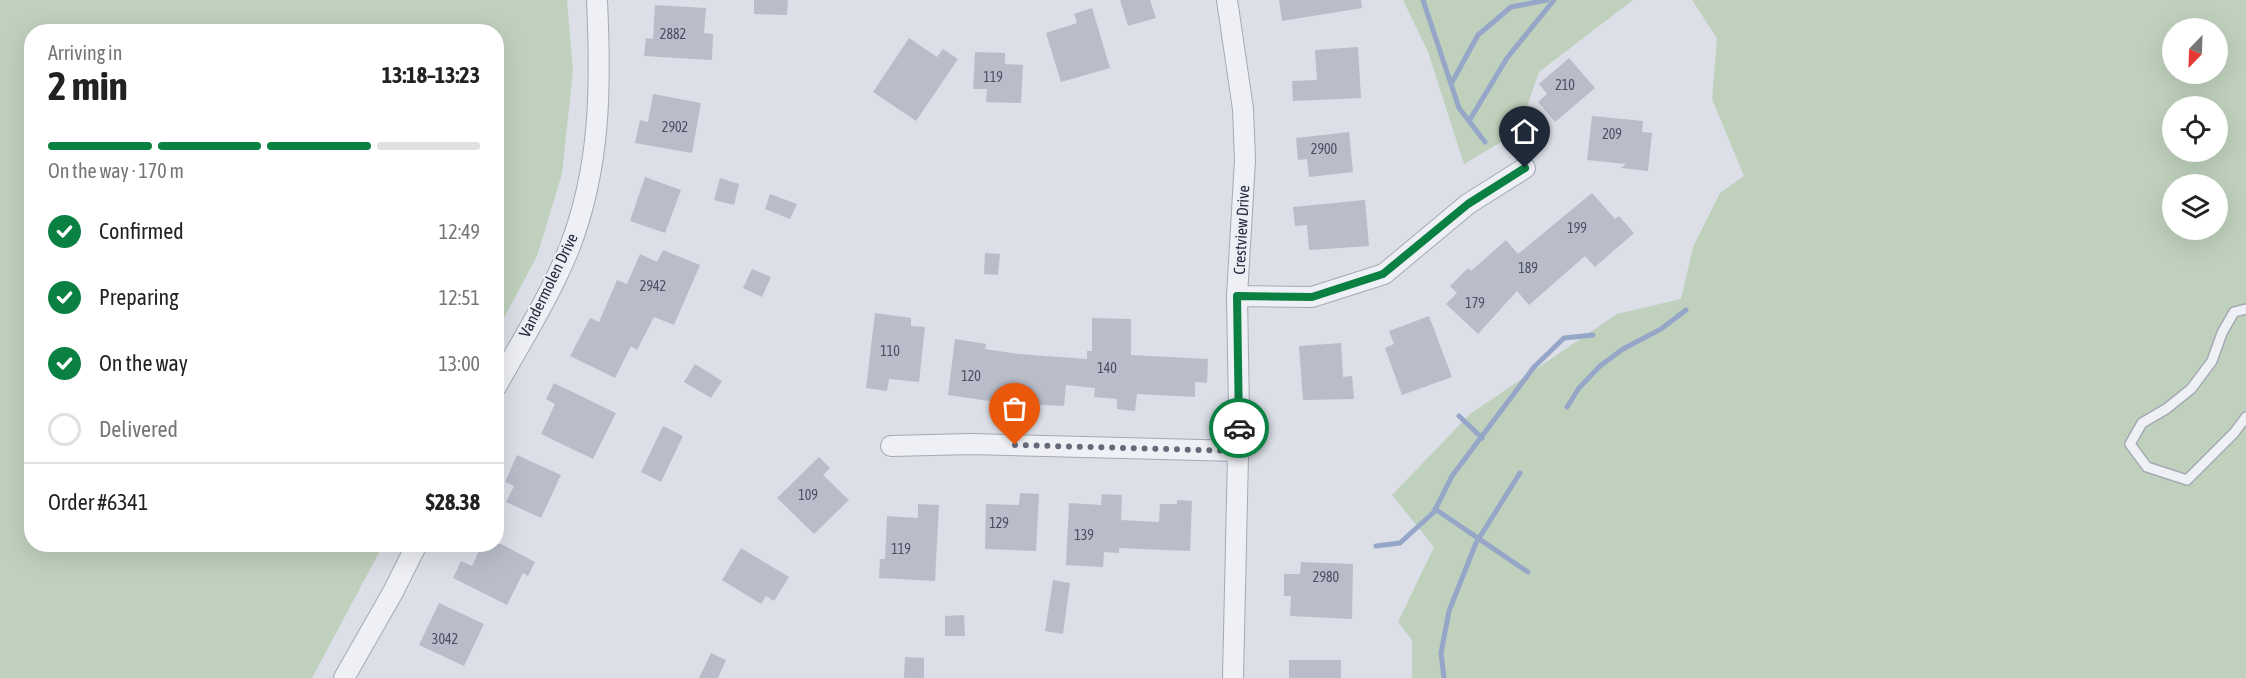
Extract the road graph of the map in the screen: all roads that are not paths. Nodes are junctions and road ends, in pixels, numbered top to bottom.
1 (597, 0) edge
2 (1227, 0) edge
3 (1525, 168) dead end
4 (1237, 296) junction
5 (2246, 309) edge
6 (504, 372) edge
7 (2246, 417) edge
8 (891, 446) dead end
9 (1238, 451) junction
10 (413, 552) edge
11 (344, 678) edge
12 (1233, 678) edge

1 - 6 street, Vandermolen Drive
2 - 4 street, Crestview Drive
3 - 4 street
4 - 9 street, Crestview Drive
5 - 7 lane
8 - 9 street
9 - 12 street, Crestview Drive
10 - 11 street

